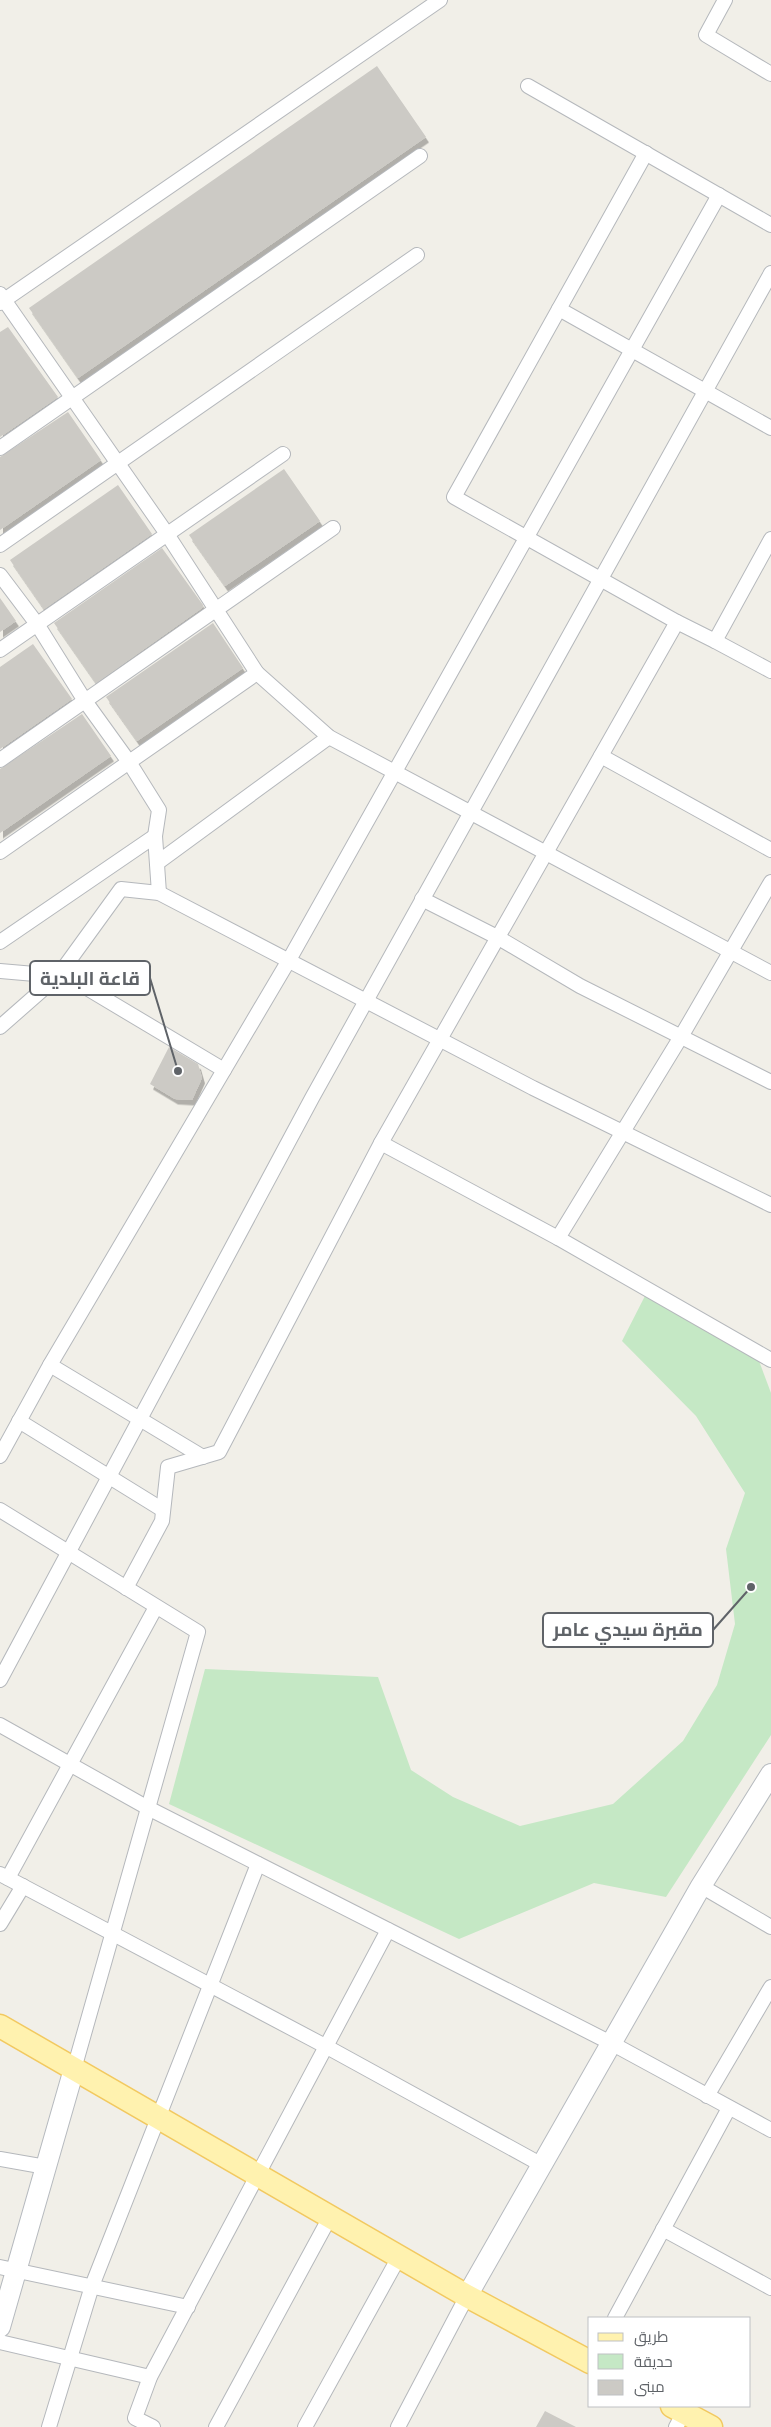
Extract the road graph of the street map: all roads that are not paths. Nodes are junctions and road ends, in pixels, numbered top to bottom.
1 (440, 0) edge
2 (725, 0) edge
3 (771, 74) edge
4 (528, 86) dead end
5 (646, 153) junction
6 (420, 156) dead end
7 (719, 194) junction
8 (771, 224) edge
9 (417, 255) dead end
10 (771, 273) edge
11 (1, 299) edge
12 (559, 309) junction
13 (632, 349) junction
14 (705, 391) junction
15 (71, 398) junction
16 (771, 428) edge
17 (0, 448) edge
18 (283, 454) dead end
19 (117, 464) junction
20 (333, 528) dead end
21 (167, 534) junction
22 (525, 539) junction
23 (771, 539) edge
24 (0, 545) edge
25 (0, 575) edge
26 (601, 577) junction
27 (215, 610) junction
28 (677, 622) junction
29 (37, 624) junction
30 (715, 641) junction
31 (0, 650) edge
32 (771, 671) edge
33 (257, 673) junction
34 (85, 701) junction
35 (329, 736) junction
36 (600, 756) junction
37 (0, 760) edge
38 (129, 762) junction
39 (395, 772) junction
40 (470, 812) junction
41 (155, 836) junction
42 (771, 850) edge
43 (0, 852) edge
44 (546, 852) junction
45 (157, 863) junction
46 (771, 882) edge
47 (160, 893) junction
48 (422, 899) junction
49 (497, 937) junction
50 (0, 942) edge
51 (730, 951) junction
52 (289, 960) junction
53 (0, 971) edge
54 (771, 973) edge
55 (58, 976) junction
56 (365, 1000) junction
57 (0, 1028) edge
58 (682, 1035) junction
59 (439, 1039) junction
60 (224, 1070) junction
61 (771, 1082) edge
62 (623, 1132) junction
63 (381, 1143) junction
64 (771, 1205) edge
65 (558, 1238) junction
66 (771, 1360) edge
67 (50, 1365) junction
68 (139, 1419) junction
69 (19, 1421) junction
70 (0, 1456) edge
71 (203, 1457) junction
72 (108, 1477) junction
73 (0, 1510) edge
74 (163, 1510) junction
75 (68, 1552) junction
76 (126, 1588) junction
77 (156, 1607) junction
78 (0, 1680) edge
79 (0, 1725) edge
80 (69, 1764) junction
81 (771, 1774) edge
82 (148, 1808) junction
83 (258, 1864) junction
84 (4, 1876) edge
85 (23, 1886) junction
86 (701, 1886) junction
87 (0, 1924) edge
88 (771, 1927) edge
89 (388, 1930) junction
90 (112, 1935) junction
91 (210, 1986) junction
92 (771, 1986) edge
93 (0, 2026) edge
94 (611, 2043) junction
95 (327, 2047) junction
96 (74, 2069) junction
97 (707, 2096) junction
98 (729, 2108) junction
99 (158, 2118) junction
100 (771, 2130) edge
101 (0, 2159) edge
102 (542, 2165) junction
103 (46, 2168) junction
104 (259, 2176) junction
105 (330, 2218) junction
106 (663, 2229) junction
107 (398, 2257) junction
108 (8, 2268) edge
109 (92, 2286) junction
110 (771, 2288) edge
111 (467, 2296) junction
112 (188, 2307) junction
113 (616, 2317) edge
114 (0, 2327) edge
115 (0, 2342) edge
116 (70, 2358) junction
117 (588, 2361) edge
118 (150, 2377) junction
119 (677, 2415) edge
120 (50, 2427) edge
121 (153, 2427) edge
122 (216, 2427) edge
123 (305, 2427) edge
124 (398, 2427) edge
125 (711, 2427) edge

1 - 11 street
2 - 3 street
4 - 5 street
5 - 7 street
5 - 12 street
6 - 15 street
7 - 8 street
7 - 13 street
9 - 19 street
10 - 14 street
11 - 15 street
12 - 13 street
12 - 22 street
13 - 14 street
13 - 22 street
14 - 16 street
14 - 26 street
15 - 17 street
15 - 19 street
18 - 21 street
19 - 21 street
19 - 24 street
20 - 27 street
21 - 27 street
21 - 29 street
22 - 26 street
22 - 39 street
23 - 30 street
25 - 29 street
26 - 28 street
26 - 40 street
27 - 33 street
27 - 34 street
28 - 30 street
28 - 36 street
29 - 31 street
29 - 34 street
30 - 32 street
33 - 35 street
33 - 38 street
34 - 37 street
34 - 38 street
35 - 39 street
35 - 45 street
36 - 42 street
36 - 44 street
38 - 41 street
38 - 43 street
39 - 40 street
39 - 52 street
40 - 44 street
40 - 48 street
41 - 45 street
41 - 50 street
44 - 49 street
44 - 51 street
45 - 47 street
46 - 51 street
47 - 52 street
47 - 55 street
48 - 49 street
48 - 56 street
49 - 58 street
49 - 59 street
51 - 54 street
51 - 58 street
52 - 56 street
52 - 60 street
53 - 55 street
55 - 57 street
55 - 60 street
56 - 59 street
56 - 68 street
58 - 61 street
58 - 62 street
59 - 62 street
59 - 63 street
60 - 67 street
62 - 64 street
62 - 65 street
63 - 65 street
63 - 71 street
65 - 66 street
67 - 68 street
67 - 69 street
68 - 71 street
68 - 72 street
69 - 70 street
69 - 72 street
71 - 74 street
72 - 74 street
72 - 75 street
73 - 75 street
74 - 76 street
75 - 76 street
75 - 78 street
76 - 77 street
77 - 80 street
77 - 82 street
79 - 80 street
80 - 82 street
80 - 84 street
81 - 86 main road
82 - 83 street
82 - 90 street
83 - 89 street
83 - 91 street
84 - 85 street
85 - 87 street
85 - 90 street
86 - 88 street
86 - 94 main road
89 - 94 street
89 - 95 street
90 - 91 street
90 - 96 street
91 - 95 street
91 - 99 street
92 - 97 street
93 - 96 main road
94 - 97 street
94 - 102 main road
95 - 102 street
95 - 104 street
96 - 99 main road
96 - 103 main road
97 - 98 street
98 - 100 street
98 - 106 street
99 - 104 main road
99 - 109 street
101 - 103 street
102 - 111 main road
103 - 108 main road
104 - 105 main road
104 - 112 street
105 - 107 main road
105 - 122 street
106 - 110 street
106 - 113 street
107 - 111 main road
107 - 123 street
108 - 109 street
108 - 114 main road
109 - 112 street
109 - 116 street
111 - 117 main road
111 - 124 street
112 - 118 street
115 - 116 street
116 - 118 street
116 - 120 street
118 - 121 street
119 - 125 main road

